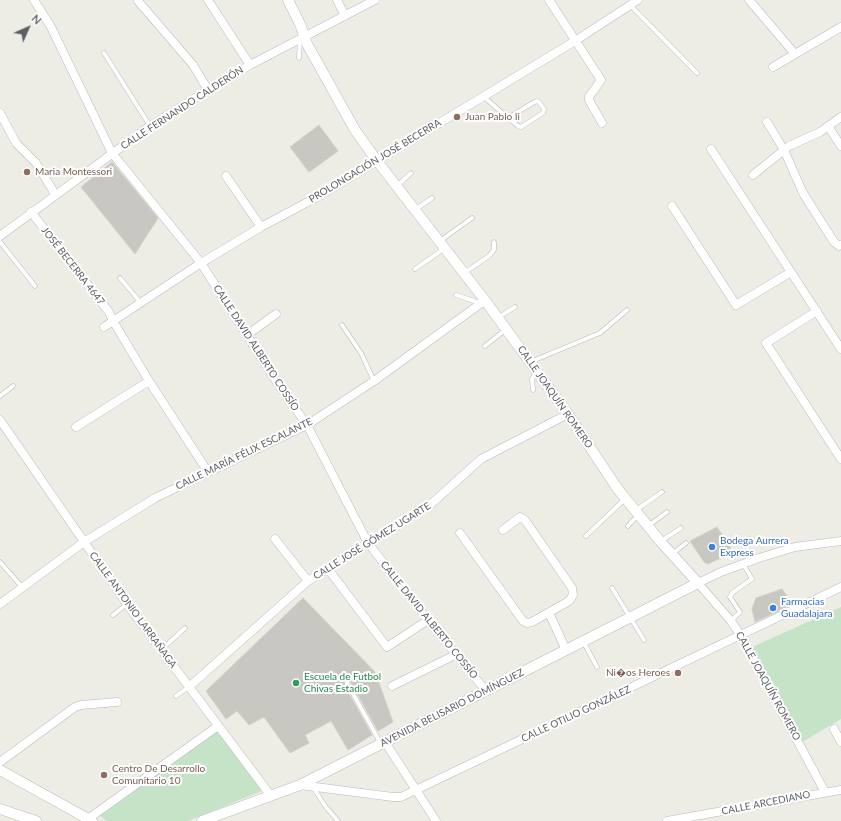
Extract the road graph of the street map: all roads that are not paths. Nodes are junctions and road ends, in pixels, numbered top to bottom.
1 (34, 0) edge
2 (208, 0) edge
3 (288, 0) edge
4 (337, 0) edge
5 (375, 0) edge
6 (549, 0) edge
7 (749, 0) edge
8 (138, 1) edge
9 (630, 3) edge
10 (345, 16) junction
11 (841, 27) edge
12 (302, 38) junction
13 (575, 41) junction
14 (104, 53) dead end
15 (795, 54) junction
16 (299, 58) dead end
17 (250, 65) junction
18 (773, 67) dead end
19 (697, 73) dead end
20 (208, 90) junction
21 (483, 96) junction
22 (0, 113) edge
23 (841, 117) edge
24 (508, 118) junction
25 (766, 122) dead end
26 (602, 123) dead end
27 (150, 126) junction
28 (828, 126) junction
29 (841, 146) edge
30 (711, 149) dead end
31 (784, 150) junction
32 (112, 153) junction
33 (377, 160) junction
34 (411, 174) dead end
35 (752, 175) dead end
36 (226, 176) dead end
37 (397, 186) junction
38 (56, 194) junction
39 (432, 198) dead end
40 (672, 206) dead end
41 (416, 209) junction
42 (31, 212) junction
43 (472, 218) dead end
44 (261, 227) junction
45 (0, 236) edge
46 (0, 242) edge
47 (494, 242) dead end
48 (443, 244) junction
49 (840, 245) edge
50 (201, 263) junction
51 (416, 268) dead end
52 (791, 272) junction
53 (464, 273) junction
54 (120, 278) dead end
55 (35, 286) dead end
56 (456, 295) dead end
57 (482, 301) junction
58 (141, 303) junction
59 (515, 307) dead end
60 (627, 310) dead end
61 (817, 311) junction
62 (276, 314) dead end
63 (498, 318) junction
64 (113, 321) junction
65 (342, 325) dead end
66 (104, 327) dead end
67 (506, 329) junction
68 (247, 335) junction
69 (486, 346) dead end
70 (841, 349) edge
71 (530, 362) junction
72 (537, 372) junction
73 (149, 381) junction
74 (374, 381) junction
75 (13, 386) dead end
76 (533, 390) dead end
77 (0, 396) edge
78 (568, 414) junction
79 (0, 420) edge
80 (307, 425) junction
81 (76, 427) dead end
82 (841, 458) edge
83 (208, 472) junction
84 (662, 492) dead end
85 (625, 498) junction
86 (637, 512) junction
87 (667, 512) dead end
88 (628, 526) dead end
89 (647, 526) junction
90 (681, 528) dead end
91 (503, 530) dead end
92 (460, 533) dead end
93 (586, 536) dead end
94 (275, 539) dead end
95 (660, 541) junction
96 (841, 541) edge
97 (84, 542) junction
98 (368, 543) junction
99 (686, 543) dead end
100 (671, 554) junction
101 (0, 562) edge
102 (742, 564) junction
103 (328, 569) junction
104 (308, 581) junction
105 (698, 583) junction
106 (22, 587) junction
107 (841, 587) edge
108 (612, 588) dead end
109 (0, 604) edge
110 (127, 604) junction
111 (548, 613) junction
112 (113, 615) dead end
113 (631, 617) junction
114 (428, 620) junction
115 (731, 621) junction
116 (185, 628) dead end
117 (741, 636) junction
118 (644, 640) dead end
119 (583, 641) junction
120 (161, 650) junction
121 (566, 650) junction
122 (457, 654) junction
123 (597, 667) dead end
124 (347, 683) dead end
125 (392, 686) dead end
126 (189, 687) junction
127 (486, 691) junction
128 (176, 696) dead end
129 (117, 702) dead end
130 (218, 726) junction
131 (834, 729) dead end
132 (841, 742) edge
133 (383, 743) junction
134 (0, 762) edge
135 (0, 770) edge
136 (300, 785) junction
137 (313, 787) junction
138 (416, 790) junction
139 (841, 790) edge
140 (825, 792) junction
141 (272, 796) junction
142 (0, 809) edge
143 (89, 820) edge
144 (36, 821) edge
145 (202, 821) edge
146 (338, 821) edge
147 (436, 821) edge
148 (667, 821) edge

1 - 32 street, CALLE DAVID ALBERTO COSSÍO
2 - 17 street
3 - 12 street, CALLE JOAQUÍN ROMERO
4 - 10 street
5 - 10 street, CALLE FERNANDO CALDERÓN
6 - 13 street
7 - 15 street
8 - 20 street
9 - 13 street, PROLONGACIÓN JOSÉ BECERRA
9 - 19 lane
10 - 12 street, CALLE FERNANDO CALDERÓN
11 - 15 street
12 - 16 lane
12 - 17 street, CALLE FERNANDO CALDERÓN
12 - 33 street, CALLE JOAQUÍN ROMERO
13 - 21 street, PROLONGACIÓN JOSÉ BECERRA
13 - 26 street
14 - 27 lane
15 - 18 street
17 - 20 street, CALLE FERNANDO CALDERÓN
20 - 27 street, CALLE FERNANDO CALDERÓN
21 - 24 lane
21 - 33 street, PROLONGACIÓN JOSÉ BECERRA
22 - 38 street
23 - 28 street
24 - 24 lane
25 - 31 street
27 - 32 street, CALLE FERNANDO CALDERÓN
28 - 29 street
28 - 31 street
30 - 52 street
31 - 35 street
31 - 49 street
32 - 38 street, CALLE FERNANDO CALDERÓN
32 - 50 street, CALLE DAVID ALBERTO COSSÍO
33 - 37 street, CALLE JOAQUÍN ROMERO
33 - 44 street, PROLONGACIÓN JOSÉ BECERRA
34 - 37 lane
36 - 44 street
37 - 41 street, CALLE JOAQUÍN ROMERO
38 - 42 street, CALLE FERNANDO CALDERÓN
39 - 41 lane
40 - 52 street
41 - 48 street, CALLE JOAQUÍN ROMERO
42 - 45 street, CALLE FERNANDO CALDERÓN
42 - 64 street, JOSÉ BECERRA 4647
43 - 48 lane
44 - 50 street, PROLONGACIÓN JOSÉ BECERRA
46 - 55 lane
47 - 53 lane
48 - 51 lane
48 - 53 street, CALLE JOAQUÍN ROMERO
50 - 58 street, PROLONGACIÓN JOSÉ BECERRA
50 - 68 street, CALLE DAVID ALBERTO COSSÍO
52 - 61 street
53 - 57 street, CALLE JOAQUÍN ROMERO
54 - 58 lane
56 - 57 lane
57 - 63 street, CALLE JOAQUÍN ROMERO
57 - 74 street, CALLE MARÍA FÉLIX ESCALANTE
58 - 64 street, PROLONGACIÓN JOSÉ BECERRA
59 - 63 lane
60 - 71 lane
61 - 70 street
61 - 82 street
62 - 68 street
63 - 67 street, CALLE JOAQUÍN ROMERO
64 - 66 street, PROLONGACIÓN JOSÉ BECERRA
64 - 73 street, JOSÉ BECERRA 4647
65 - 74 lane
67 - 69 lane
67 - 71 street, CALLE JOAQUÍN ROMERO
68 - 80 street, CALLE DAVID ALBERTO COSSÍO
71 - 72 street, CALLE JOAQUÍN ROMERO
72 - 76 lane
72 - 78 street, CALLE JOAQUÍN ROMERO
73 - 81 street
73 - 83 street, JOSÉ BECERRA 4647
74 - 80 street, CALLE MARÍA FÉLIX ESCALANTE
75 - 77 lane
78 - 85 street, CALLE JOAQUÍN ROMERO
78 - 98 street, CALLE JOSÉ GÓMEZ UGARTE
79 - 97 street, CALLE ANTONIO LARRAÑAGA
80 - 83 street, CALLE MARÍA FÉLIX ESCALANTE
80 - 98 street, CALLE DAVID ALBERTO COSSÍO
83 - 97 street, CALLE MARÍA FÉLIX ESCALANTE
84 - 86 lane
85 - 86 street, CALLE JOAQUÍN ROMERO
85 - 93 lane
86 - 88 lane
86 - 89 street, CALLE JOAQUÍN ROMERO
87 - 89 lane
89 - 95 street, CALLE JOAQUÍN ROMERO
90 - 95 lane
91 - 111 street
92 - 111 street
94 - 104 street
95 - 100 street, CALLE JOAQUÍN ROMERO
96 - 102 street
97 - 106 street, CALLE MARÍA FÉLIX ESCALANTE
97 - 110 street, CALLE ANTONIO LARRAÑAGA
98 - 103 street, CALLE JOSÉ GÓMEZ UGARTE
98 - 114 street, CALLE DAVID ALBERTO COSSÍO
99 - 100 lane
100 - 105 street, CALLE JOAQUÍN ROMERO
101 - 106 lane
102 - 105 street
102 - 115 lane
103 - 104 street, CALLE JOSÉ GÓMEZ UGARTE
103 - 114 street
104 - 126 street, CALLE JOSÉ GÓMEZ UGARTE
105 - 113 street, AVENIDA BELISARIO DOMÍNGUEZ
105 - 115 street, CALLE JOAQUÍN ROMERO
106 - 109 street, CALLE MARÍA FÉLIX ESCALANTE
107 - 117 street, CALLE OTILIO GONZÁLEZ
108 - 113 lane
110 - 112 lane
110 - 120 street, CALLE ANTONIO LARRAÑAGA
111 - 121 street
113 - 118 lane
113 - 119 street, AVENIDA BELISARIO DOMÍNGUEZ
114 - 122 street, CALLE DAVID ALBERTO COSSÍO
115 - 117 street, CALLE JOAQUÍN ROMERO
116 - 120 lane
117 - 138 street, CALLE OTILIO GONZÁLEZ
117 - 140 street, CALLE JOAQUÍN ROMERO
119 - 121 street, AVENIDA BELISARIO DOMÍNGUEZ
119 - 123 lane
120 - 126 street, CALLE ANTONIO LARRAÑAGA
121 - 127 street, AVENIDA BELISARIO DOMÍNGUEZ
122 - 125 street
122 - 127 street, CALLE DAVID ALBERTO COSSÍO
124 - 133 lane
126 - 128 lane
126 - 130 street, CALLE ANTONIO LARRAÑAGA
127 - 133 street, AVENIDA BELISARIO DOMÍNGUEZ
129 - 134 street
130 - 141 street, CALLE ANTONIO LARRAÑAGA
130 - 143 street
131 - 132 street
133 - 136 street, AVENIDA BELISARIO DOMÍNGUEZ
133 - 138 street
135 - 143 street
136 - 137 street, CALLE OTILIO GONZÁLEZ
136 - 141 street, AVENIDA BELISARIO DOMÍNGUEZ
137 - 138 street, CALLE OTILIO GONZÁLEZ
137 - 146 lane
138 - 147 street
139 - 140 street, CALLE ARCEDIANO
140 - 148 street, CALLE ARCEDIANO
141 - 145 street, AVENIDA BELISARIO DOMÍNGUEZ
142 - 144 street

